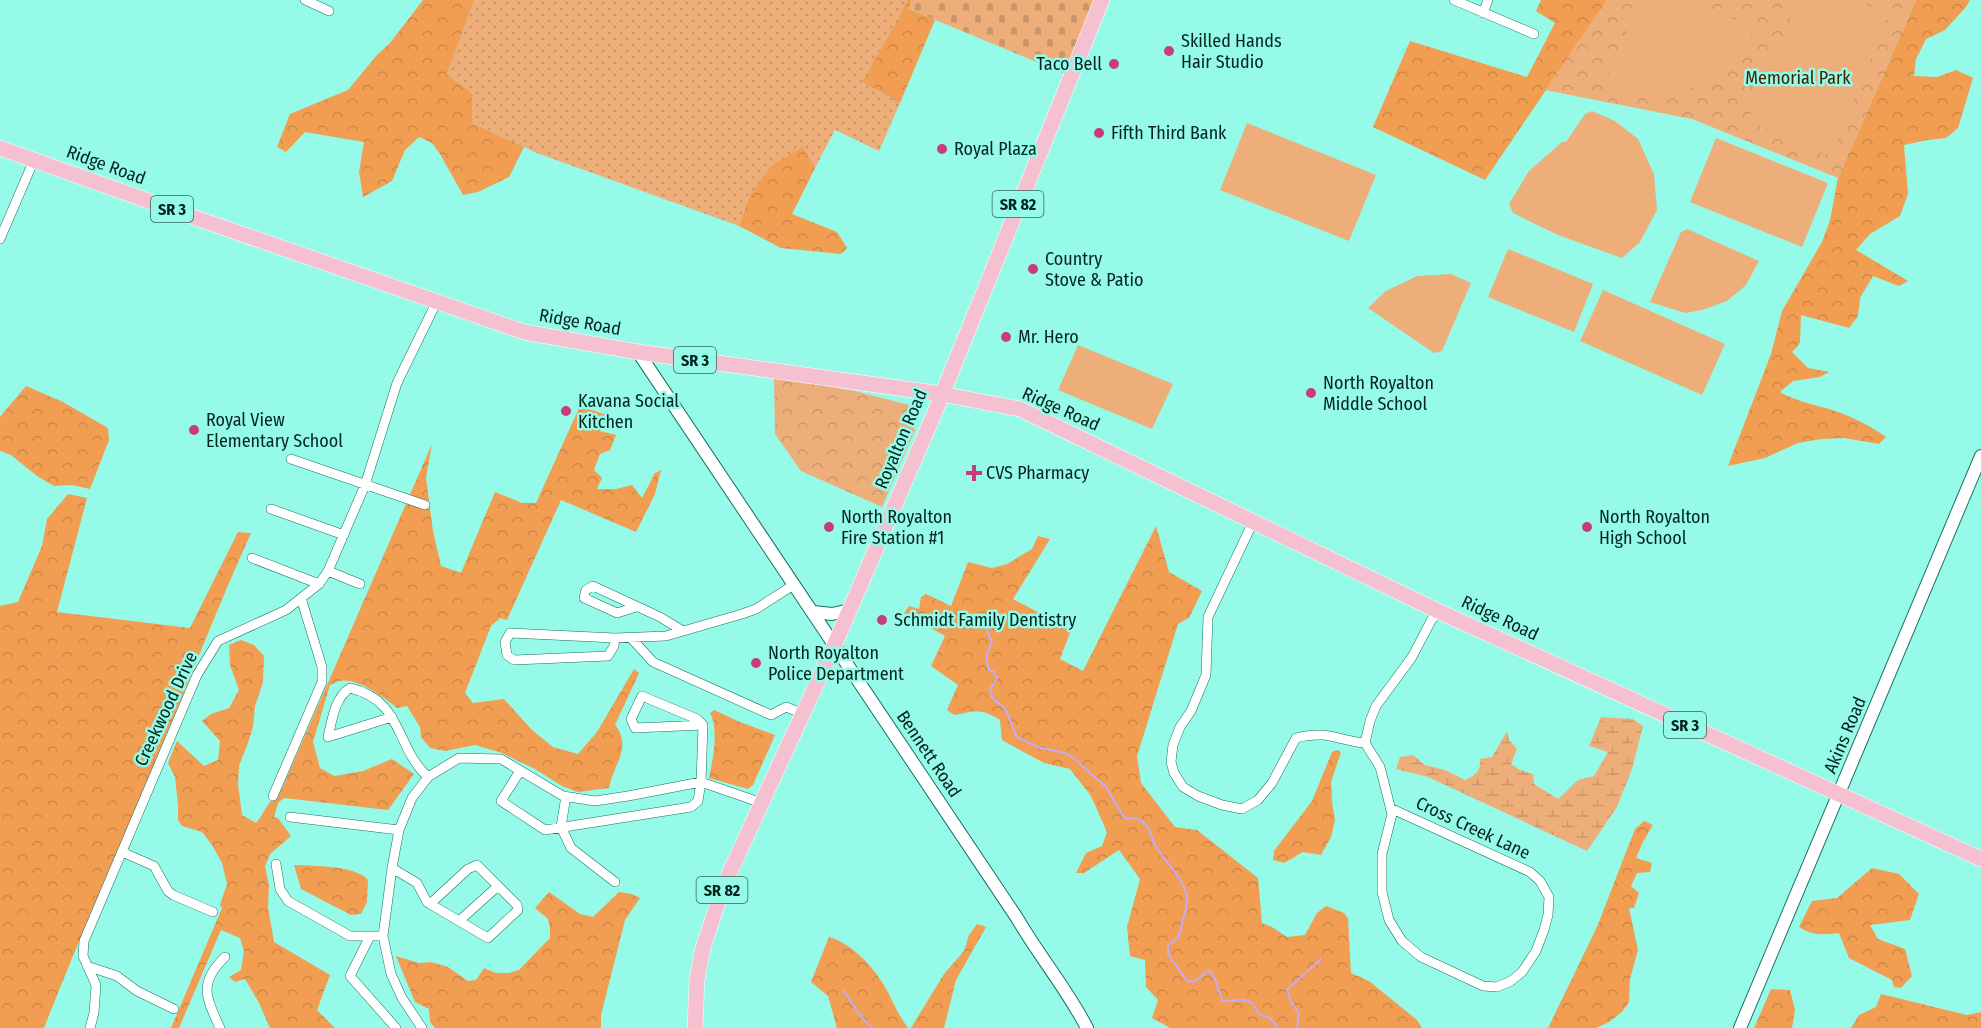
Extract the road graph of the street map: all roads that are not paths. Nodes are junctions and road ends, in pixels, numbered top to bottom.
1 (305, 0) edge
2 (1102, 0) edge
3 (1454, 0) edge
4 (1488, 0) edge
5 (329, 12) dead end
6 (1483, 13) junction
7 (1534, 34) dead end
8 (0, 148) edge
9 (34, 160) junction
10 (0, 239) edge
11 (437, 301) junction
12 (638, 352) junction
13 (942, 394) junction
14 (1981, 456) edge
15 (291, 459) dead end
16 (365, 485) junction
17 (425, 505) dead end
18 (271, 509) dead end
19 (1253, 522) junction
20 (344, 535) junction
21 (252, 558) dead end
22 (328, 571) junction
23 (319, 584) junction
24 (360, 584) dead end
25 (795, 584) junction
26 (301, 598) junction
27 (636, 607) junction
28 (850, 610) junction
29 (813, 612) junction
30 (1440, 612) junction
31 (683, 631) junction
32 (615, 638) junction
33 (631, 638) junction
34 (834, 646) junction
35 (804, 714) junction
36 (392, 717) junction
37 (703, 725) junction
38 (1365, 743) junction
39 (520, 771) junction
40 (428, 777) junction
41 (701, 782) junction
42 (273, 796) dead end
43 (566, 796) junction
44 (1839, 796) junction
45 (762, 803) junction
46 (1390, 808) junction
47 (290, 817) dead end
48 (561, 827) junction
49 (399, 830) junction
50 (122, 852) junction
51 (1981, 859) edge
52 (276, 864) dead end
53 (392, 868) junction
54 (615, 882) dead end
55 (498, 886) junction
56 (430, 904) junction
57 (213, 912) dead end
58 (459, 921) junction
59 (370, 936) junction
60 (383, 936) junction
61 (225, 957) dead end
62 (87, 966) junction
63 (174, 1009) dead end
64 (90, 1028) edge
65 (220, 1028) edge
66 (396, 1028) edge
67 (422, 1028) edge
68 (695, 1028) edge
69 (1087, 1028) edge
70 (1740, 1028) edge

1 - 5 street
2 - 13 main road, Royalton Road / SR 82
3 - 6 street
4 - 6 street
6 - 7 street
8 - 9 main road, Ridge Road / SR 3
9 - 10 street
9 - 11 main road, Ridge Road / SR 3
11 - 12 main road, Ridge Road / SR 3
11 - 16 street, Creekwood Drive
12 - 13 main road, Ridge Road / SR 3
12 - 25 street, Bennett Road
13 - 19 main road, Ridge Road / SR 3
13 - 28 main road, Royalton Road / SR 82
14 - 44 street, Akins Road
15 - 16 street
16 - 17 street
16 - 20 street, Creekwood Drive
18 - 20 street
19 - 30 main road, Ridge Road / SR 3
19 - 38 street
20 - 22 street, Creekwood Drive
21 - 23 street
22 - 23 street, Creekwood Drive
22 - 24 street
23 - 26 street, Creekwood Drive
25 - 29 street, Bennett Road
25 - 31 street
26 - 42 street
26 - 50 street, Creekwood Drive
27 - 27 street
27 - 31 street
28 - 29 street
28 - 34 main road, Royalton Road / SR 82
29 - 34 street, Bennett Road
30 - 38 street
30 - 44 main road, Ridge Road / SR 3
31 - 33 street
32 - 32 street
32 - 33 street
33 - 35 street
34 - 35 main road, Royalton Road / SR 82
34 - 69 street, Bennett Road
35 - 45 main road, Royalton Road / SR 82
36 - 36 street
36 - 40 street
37 - 37 street
37 - 41 street
38 - 46 street
39 - 40 street
39 - 43 street
39 - 48 street
40 - 49 street
41 - 43 street
41 - 45 street
41 - 48 street
43 - 48 street
44 - 51 main road, Ridge Road / SR 3
44 - 70 street, Akins Road
45 - 68 main road, Royalton Road / SR 82
46 - 46 street, Cross Creek Lane
47 - 49 street
48 - 54 street
49 - 53 street
50 - 57 street
50 - 62 street, Creekwood Drive
52 - 59 street
53 - 56 street
53 - 60 street
55 - 56 street
55 - 58 street
55 - 58 street
56 - 58 street
59 - 60 street
59 - 66 street
60 - 67 street
61 - 65 street
62 - 63 street
62 - 64 street, Creekwood Drive

